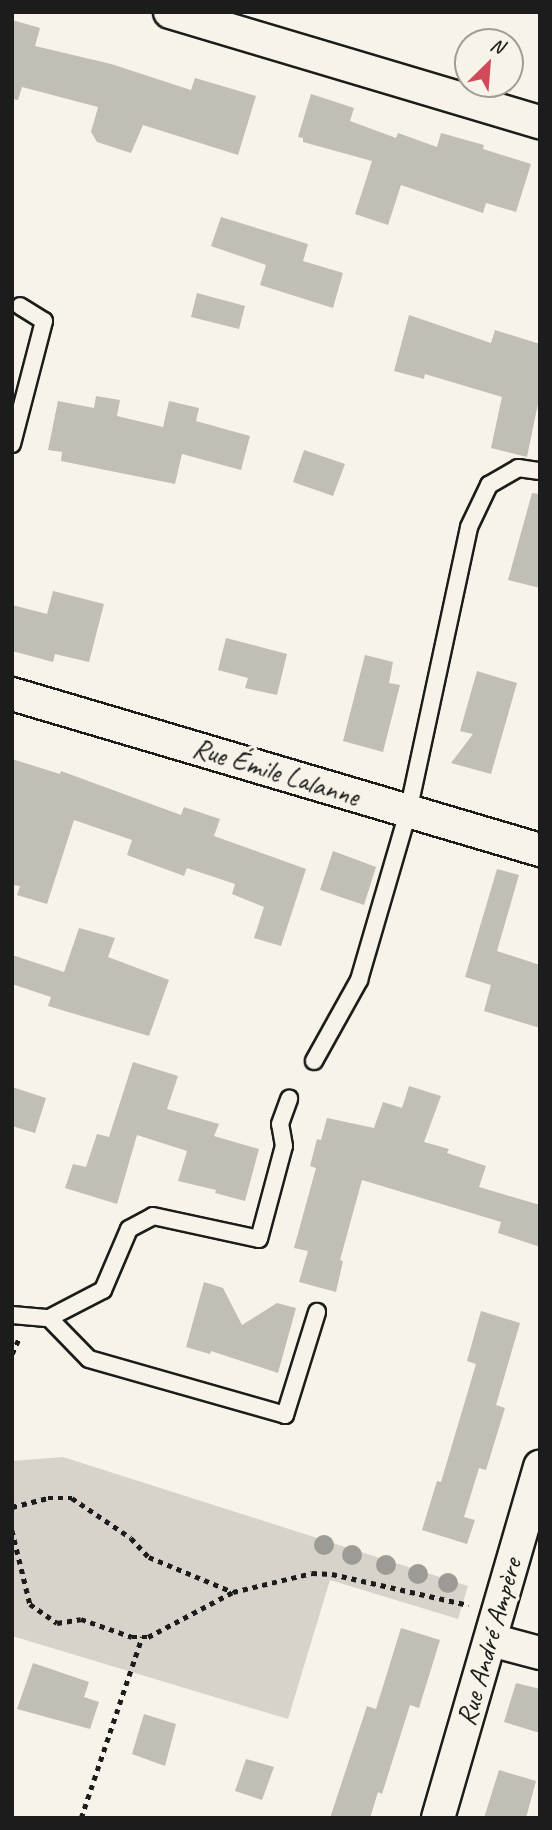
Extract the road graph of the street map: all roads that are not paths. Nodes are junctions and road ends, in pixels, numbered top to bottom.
1 (170, 12) edge
2 (540, 122) edge
3 (20, 306) dead end
4 (12, 444) edge
5 (540, 471) edge
6 (12, 694) edge
7 (408, 812) junction
8 (540, 850) edge
9 (314, 1061) dead end
10 (289, 1099) dead end
11 (317, 1312) dead end
12 (12, 1315) edge
13 (49, 1318) junction
14 (540, 1467) edge
15 (494, 1626) junction
16 (540, 1653) edge
17 (438, 1818) edge

1 - 2 street
3 - 4 lane
5 - 7 lane
6 - 7 street, Rue Émile Lalanne
7 - 8 street, Rue Émile Lalanne
7 - 9 lane
10 - 13 lane
11 - 13 lane
12 - 13 lane
14 - 15 street, Rue André Ampère
15 - 16 street
15 - 17 street, Rue André Ampère

